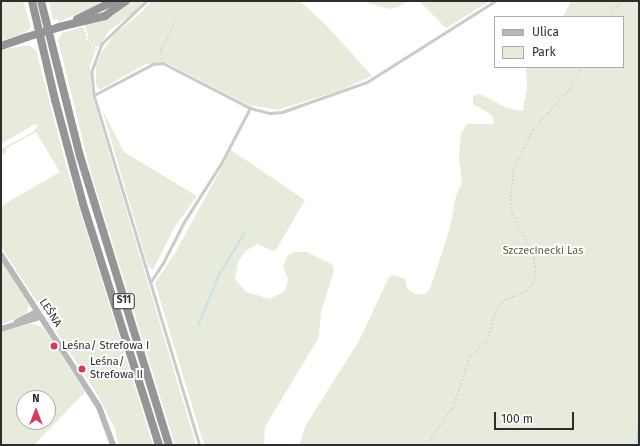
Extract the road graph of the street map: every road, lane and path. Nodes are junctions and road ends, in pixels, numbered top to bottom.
1 (28, 1) edge
2 (32, 1) edge
3 (114, 1) edge
4 (126, 1) edge
5 (147, 1) edge
6 (495, 1) edge
7 (621, 1) edge
8 (42, 2) edge
9 (34, 13) junction
10 (609, 16) edge
11 (176, 18) dead end
12 (84, 26) dead end
13 (60, 27) junction
14 (1, 46) edge
15 (100, 50) junction
16 (163, 63) junction
17 (580, 68) edge
18 (94, 95) junction
19 (250, 108) junction
20 (1, 256) edge
21 (150, 283) junction
22 (39, 314) junction
23 (4, 328) edge
24 (113, 445) edge
25 (159, 445) edge
26 (169, 445) edge
27 (200, 445) edge
28 (426, 445) edge

1 - 9 highway
2 - 9 highway, S11
3 - 13 highway
4 - 13 highway
5 - 15 lane
6 - 19 lane
7 - 10 path
8 - 26 highway, S11
9 - 25 highway, S11
11 - 16 path
12 - 15 path
13 - 14 highway, bridge
15 - 18 lane
16 - 18 lane
16 - 19 lane
17 - 28 path
18 - 21 lane
19 - 21 lane
20 - 22 street, LEŚNA
21 - 27 lane
22 - 23 street
22 - 24 street, LEŚNA

